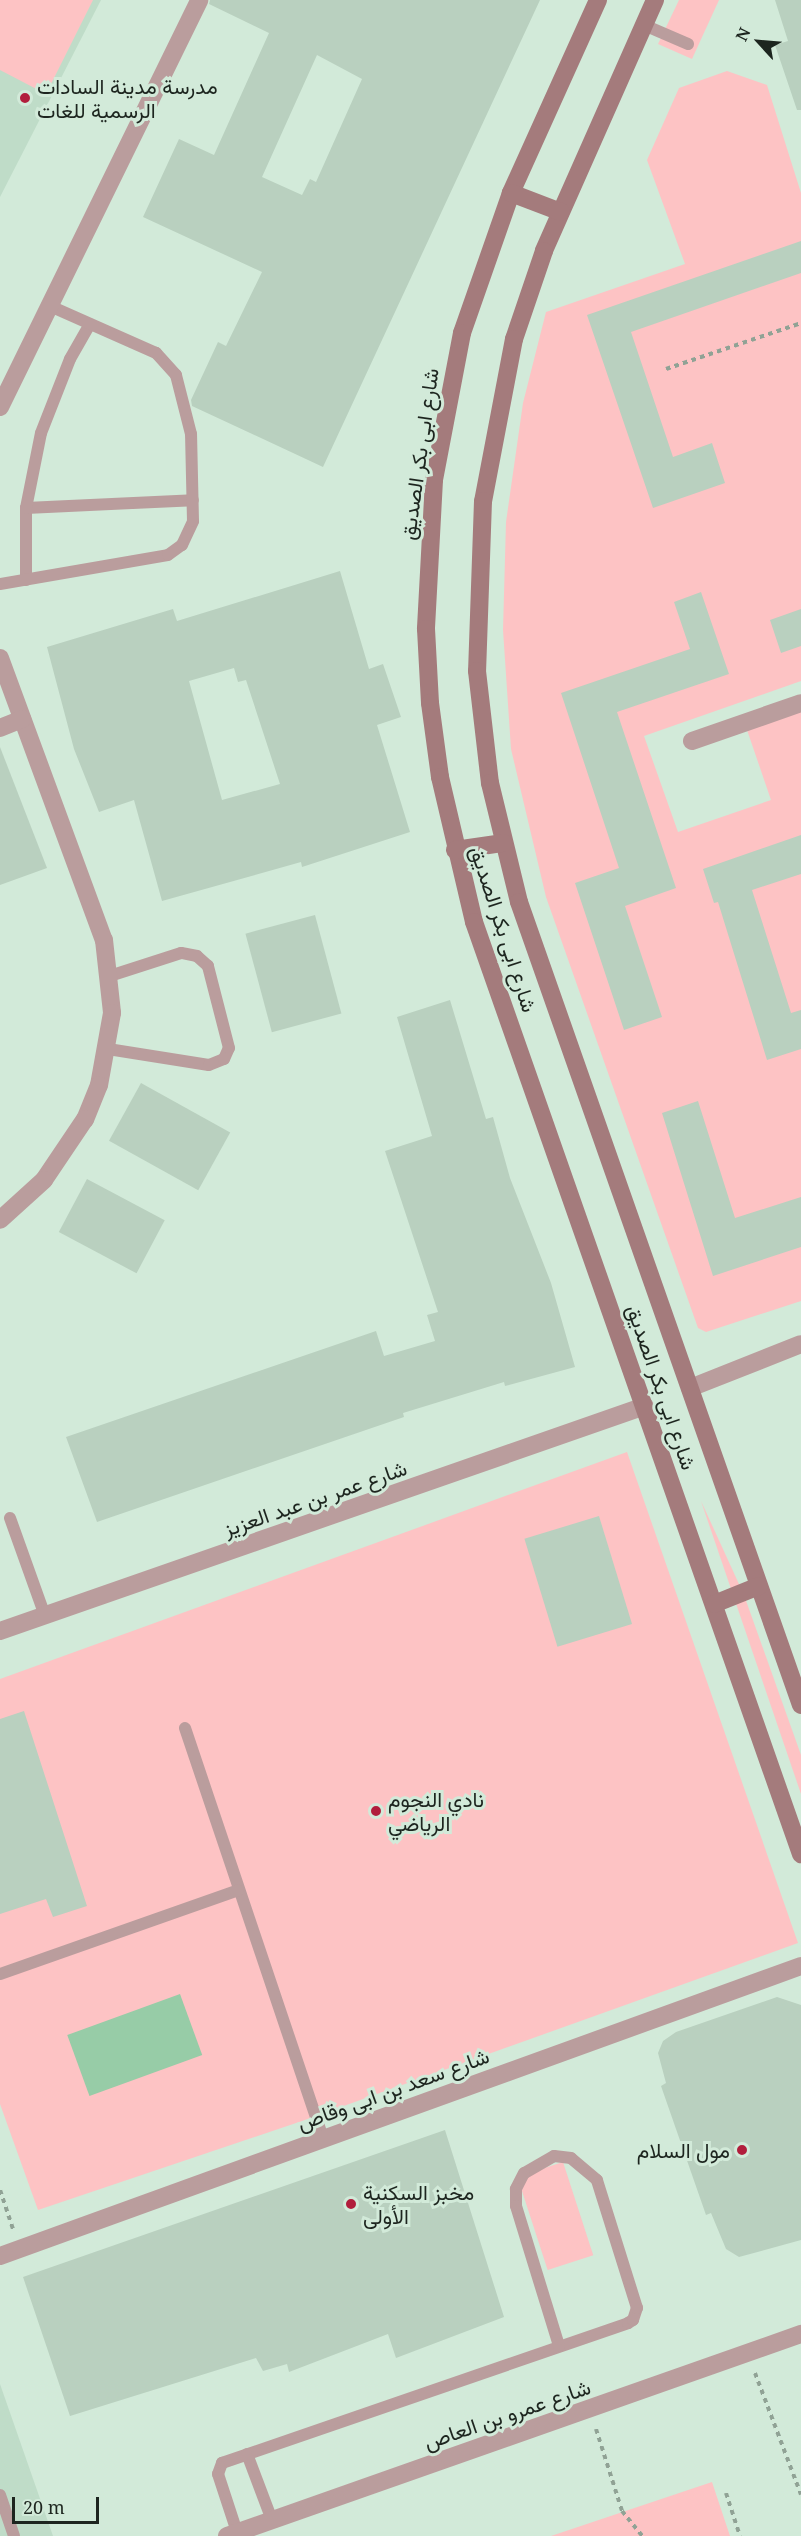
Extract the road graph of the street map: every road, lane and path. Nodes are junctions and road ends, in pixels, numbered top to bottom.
1 (200, 0) edge
2 (598, 0) edge
3 (655, 0) edge
4 (644, 25) junction
5 (688, 44) dead end
6 (511, 193) junction
7 (561, 212) junction
8 (50, 306) junction
9 (801, 323) edge
10 (90, 324) junction
11 (666, 369) dead end
12 (0, 407) edge
13 (193, 500) junction
14 (26, 508) junction
15 (26, 579) junction
16 (0, 584) edge
17 (0, 658) edge
18 (801, 703) edge
19 (22, 720) junction
20 (0, 728) edge
21 (692, 741) dead end
22 (503, 843) junction
23 (455, 850) junction
24 (110, 976) junction
25 (108, 1049) junction
26 (0, 1220) edge
27 (801, 1344) edge
28 (690, 1388) junction
29 (645, 1406) junction
30 (10, 1518) dead end
31 (759, 1586) junction
32 (714, 1605) junction
33 (45, 1616) junction
34 (0, 1631) edge
35 (801, 1705) edge
36 (184, 1728) dead end
37 (801, 1854) edge
38 (238, 1890) junction
39 (801, 1966) edge
40 (0, 1974) edge
41 (323, 2138) junction
42 (0, 2190) edge
43 (20, 2250) junction
44 (0, 2256) edge
45 (801, 2334) edge
46 (559, 2346) junction
47 (748, 2353) junction
48 (590, 2408) junction
49 (247, 2454) junction
50 (726, 2493) dead end
51 (0, 2495) edge
52 (801, 2495) edge
53 (2, 2509) edge
54 (272, 2520) junction
55 (232, 2534) edge
56 (14, 2536) edge
57 (642, 2536) edge
58 (740, 2536) edge

1 - 8 street
2 - 6 main road, شارع ابى بكر الصديق
3 - 4 main road, شارع ابى بكر الصديق
4 - 5 lane
4 - 7 main road, شارع ابى بكر الصديق
6 - 7 main road
6 - 23 main road, شارع ابى بكر الصديق
7 - 22 main road, شارع ابى بكر الصديق
8 - 10 lane
8 - 12 street
9 - 11 path
10 - 13 lane
10 - 14 lane
13 - 14 lane
13 - 15 lane
14 - 15 lane
15 - 16 lane
17 - 19 street
18 - 21 street
19 - 20 street
19 - 24 street
22 - 23 main road
22 - 28 main road, شارع ابى بكر الصديق
23 - 29 main road, شارع ابى بكر الصديق
24 - 25 street
24 - 25 lane
25 - 26 street
27 - 28 street
28 - 31 main road, شارع ابى بكر الصديق
29 - 32 main road, شارع ابى بكر الصديق
29 - 33 street, شارع عمر بن عبد العزيز
30 - 33 lane
31 - 32 main road
31 - 35 main road, شارع ابى بكر الصديق
32 - 37 main road, شارع ابى بكر الصديق
33 - 34 street, شارع عمر بن عبد العزيز
36 - 38 lane
38 - 40 lane
38 - 41 lane
39 - 41 street, شارع سعد بن ابى وقاص
41 - 43 street, شارع سعد بن ابى وقاص
42 - 43 path
43 - 44 street, شارع سعد بن ابى وقاص
45 - 47 street, شارع عمرو بن العاص
46 - 46 lane
46 - 49 lane
47 - 48 street, شارع عمرو بن العاص
47 - 52 path
48 - 54 street, شارع عمرو بن العاص
48 - 57 path
49 - 54 lane
49 - 55 lane
50 - 58 path
51 - 53 lane
53 - 56 lane
54 - 55 street, شارع عمرو بن العاص

